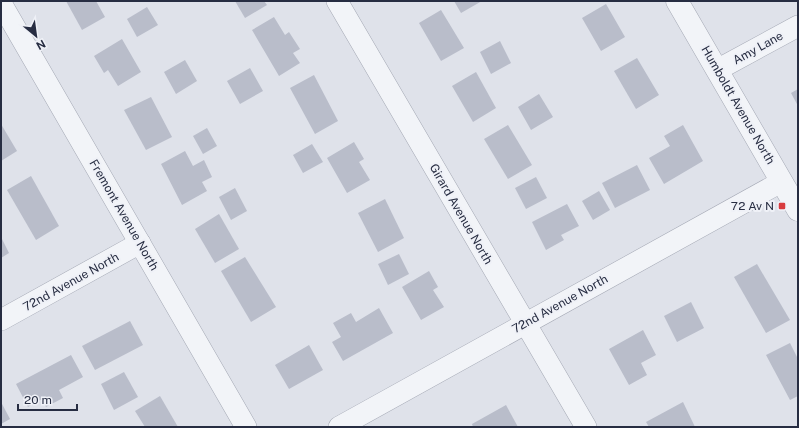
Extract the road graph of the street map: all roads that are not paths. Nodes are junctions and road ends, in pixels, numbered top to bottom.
1 (337, 1) edge
2 (677, 1) edge
3 (1, 3) edge
4 (798, 26) edge
5 (717, 70) junction
6 (781, 182) junction
7 (798, 210) edge
8 (140, 243) junction
9 (1, 320) edge
10 (525, 324) junction
11 (246, 427) edge
12 (339, 427) edge
13 (586, 427) edge

1 - 10 street, Girard Avenue North
2 - 5 street, Humboldt Avenue North
3 - 8 street, Fremont Avenue North
4 - 5 street, Amy Lane
5 - 6 street, Humboldt Avenue North
6 - 7 street, Humboldt Avenue North
6 - 10 street, 72nd Avenue North
8 - 9 street, 72nd Avenue North
8 - 11 street, Fremont Avenue North
10 - 12 street, 72nd Avenue North
10 - 13 street, Girard Avenue North

